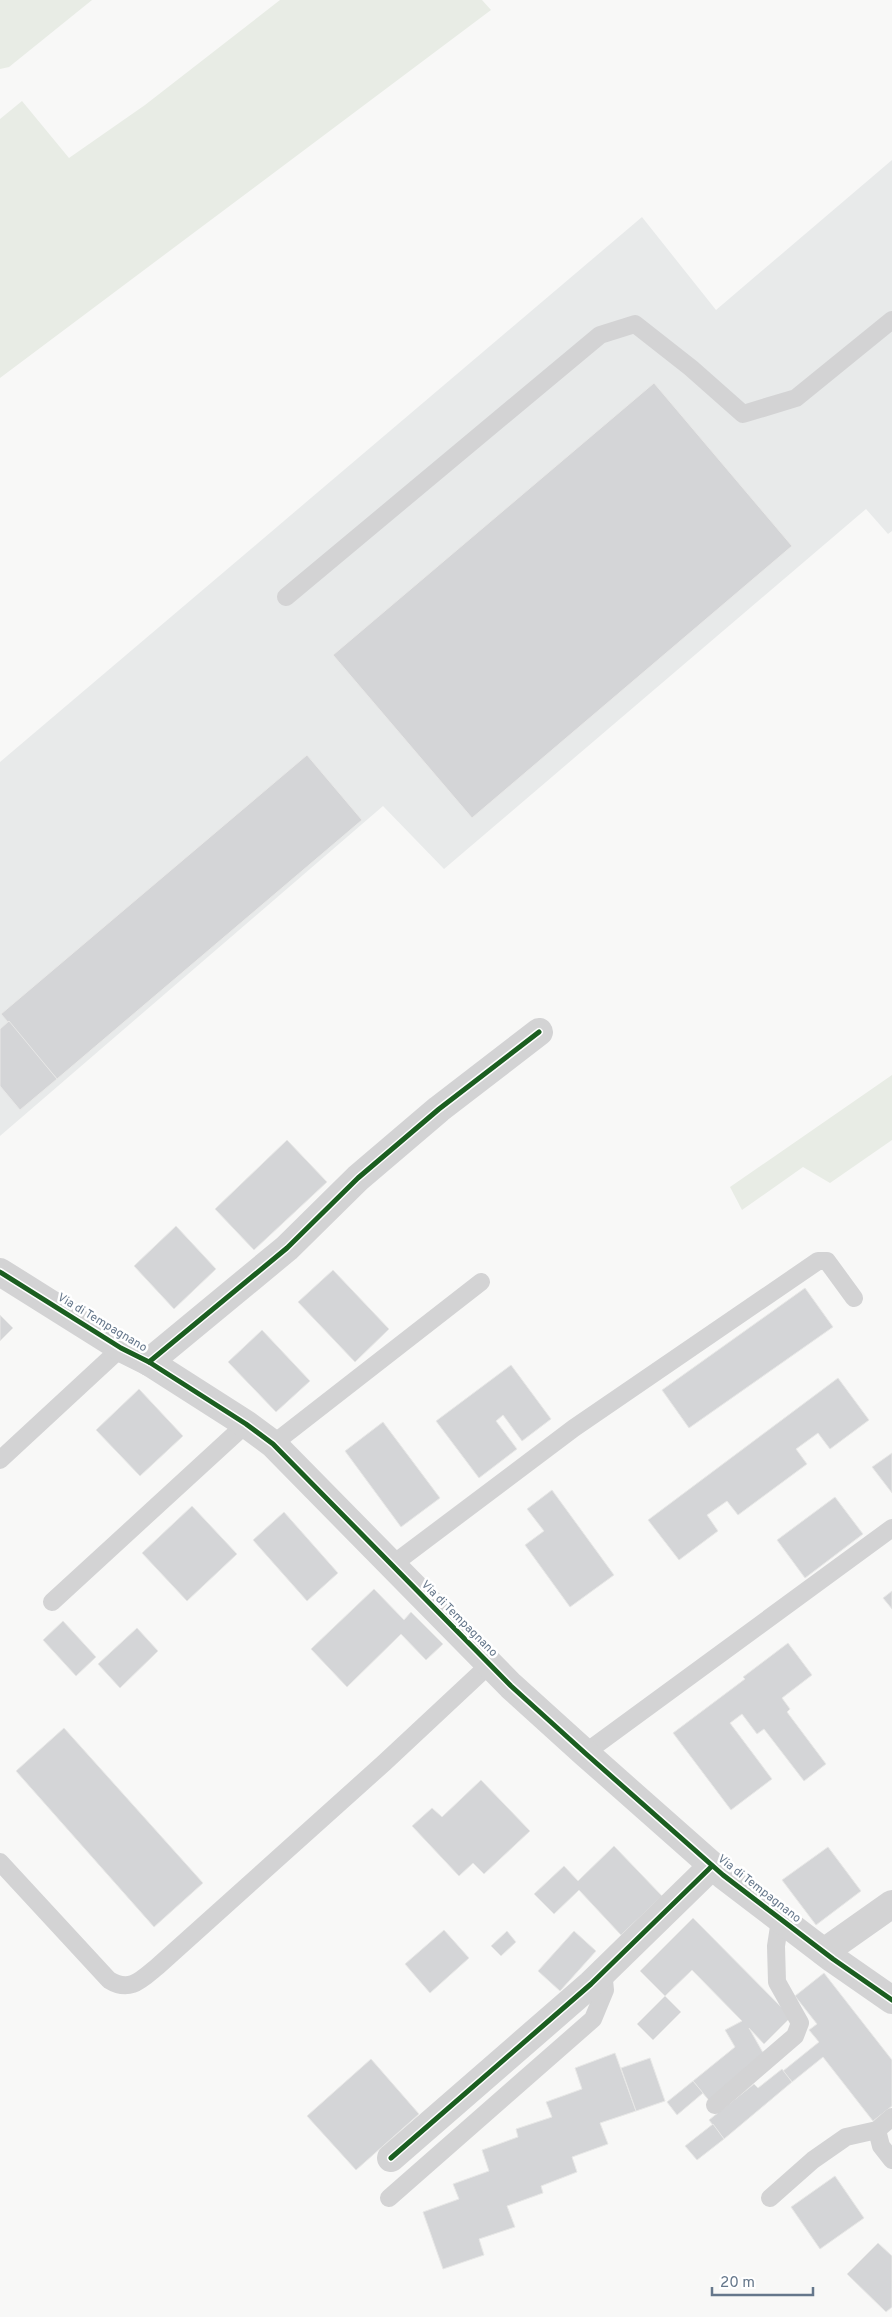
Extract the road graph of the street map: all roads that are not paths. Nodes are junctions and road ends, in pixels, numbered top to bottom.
1 (892, 320) edge
2 (286, 597) dead end
3 (539, 1032) dead end
4 (0, 1272) edge
5 (481, 1282) dead end
6 (854, 1298) dead end
7 (121, 1348) junction
8 (149, 1362) junction
9 (246, 1424) junction
10 (273, 1444) junction
11 (0, 1460) edge
12 (892, 1528) edge
13 (392, 1565) junction
14 (52, 1602) dead end
15 (490, 1664) junction
16 (584, 1753) junction
17 (0, 1862) edge
18 (712, 1866) junction
19 (892, 1904) edge
20 (780, 1920) junction
21 (824, 1952) junction
22 (603, 1971) junction
23 (892, 2000) edge
24 (715, 2106) dead end
25 (892, 2117) edge
26 (877, 2130) junction
27 (391, 2158) dead end
28 (892, 2160) edge
29 (389, 2198) dead end
30 (770, 2198) dead end

1 - 2 lane
3 - 8 street
4 - 7 street, Via di Tempagnano
5 - 10 lane
6 - 13 lane
7 - 8 street, Via di Tempagnano
7 - 11 lane
8 - 9 street, Via di Tempagnano
9 - 10 street, Via di Tempagnano
9 - 14 lane
10 - 13 street, Via di Tempagnano
12 - 16 lane
13 - 15 street, Via di Tempagnano
15 - 16 street, Via di Tempagnano
15 - 17 lane
16 - 18 street, Via di Tempagnano
18 - 20 street, Via di Tempagnano
18 - 22 street
19 - 21 street
20 - 21 street, Via di Tempagnano
20 - 24 lane
21 - 23 street, Via di Tempagnano
22 - 27 street
22 - 29 lane
25 - 26 lane
26 - 28 lane
26 - 30 lane

